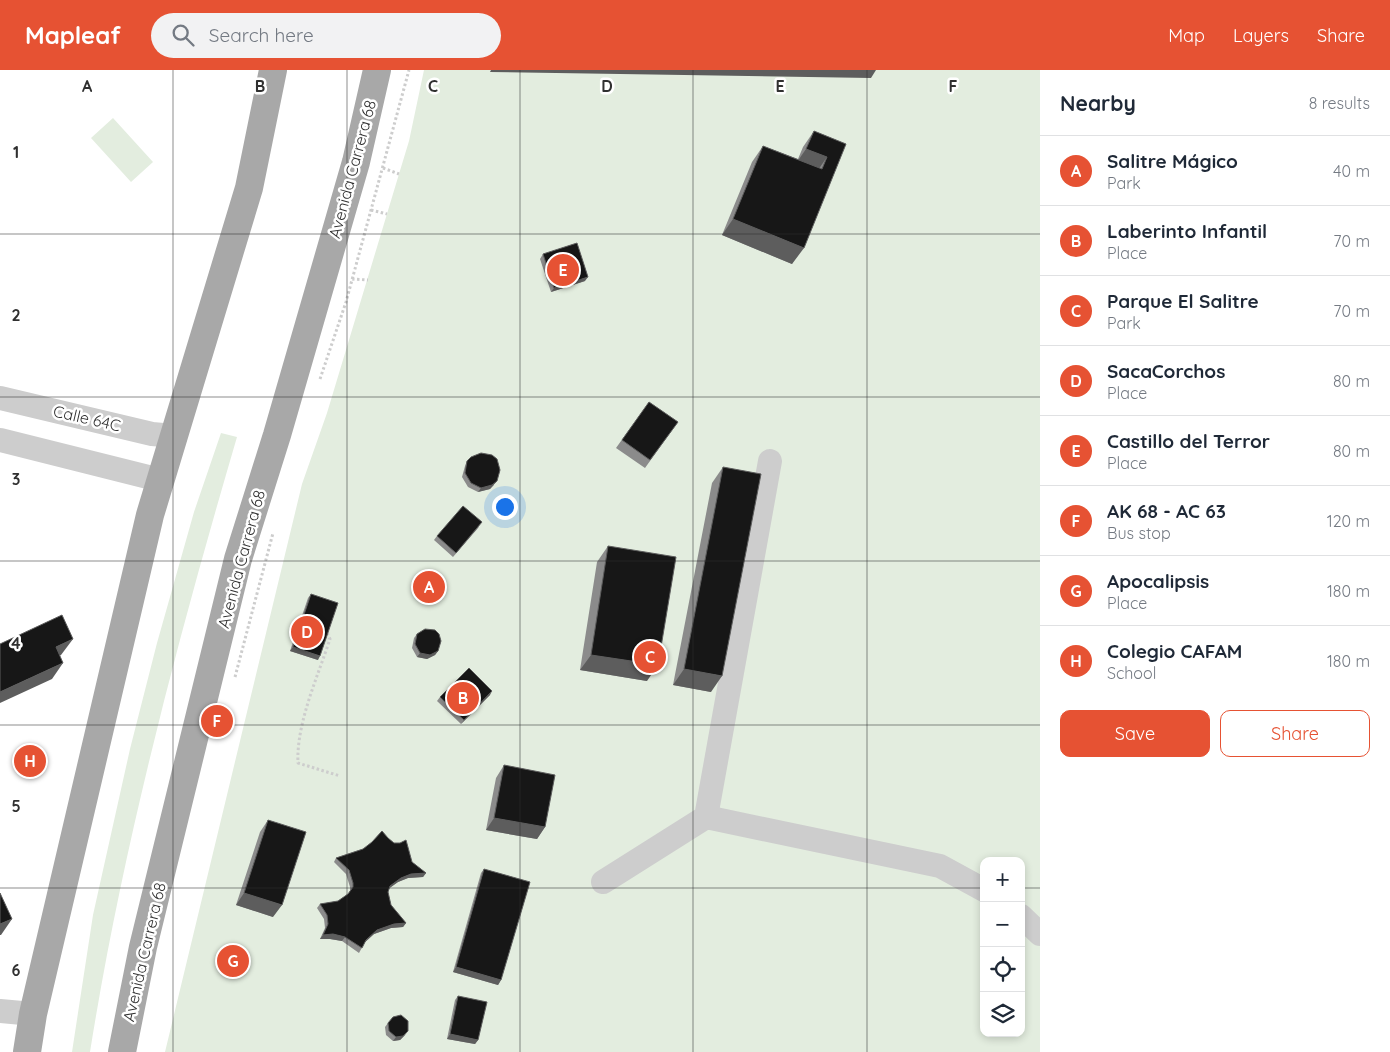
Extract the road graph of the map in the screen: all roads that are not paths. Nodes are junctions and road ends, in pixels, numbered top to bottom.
1 (273, 70) edge
2 (377, 70) edge
3 (0, 398) edge
4 (174, 436) junction
5 (0, 440) edge
6 (770, 461) dead end
7 (160, 480) junction
8 (706, 817) junction
9 (603, 882) dead end
10 (980, 888) edge
11 (1025, 920) edge
12 (1040, 934) edge
13 (0, 1011) edge
14 (33, 1014) junction
15 (27, 1052) edge
16 (122, 1052) edge

1 - 4 main road
2 - 16 main road, Avenida Carrera 68
3 - 4 street, Calle 64C
4 - 7 main road
5 - 7 street
6 - 8 street
7 - 14 main road
8 - 9 street
8 - 10 street
11 - 12 street
13 - 14 street
14 - 15 main road

